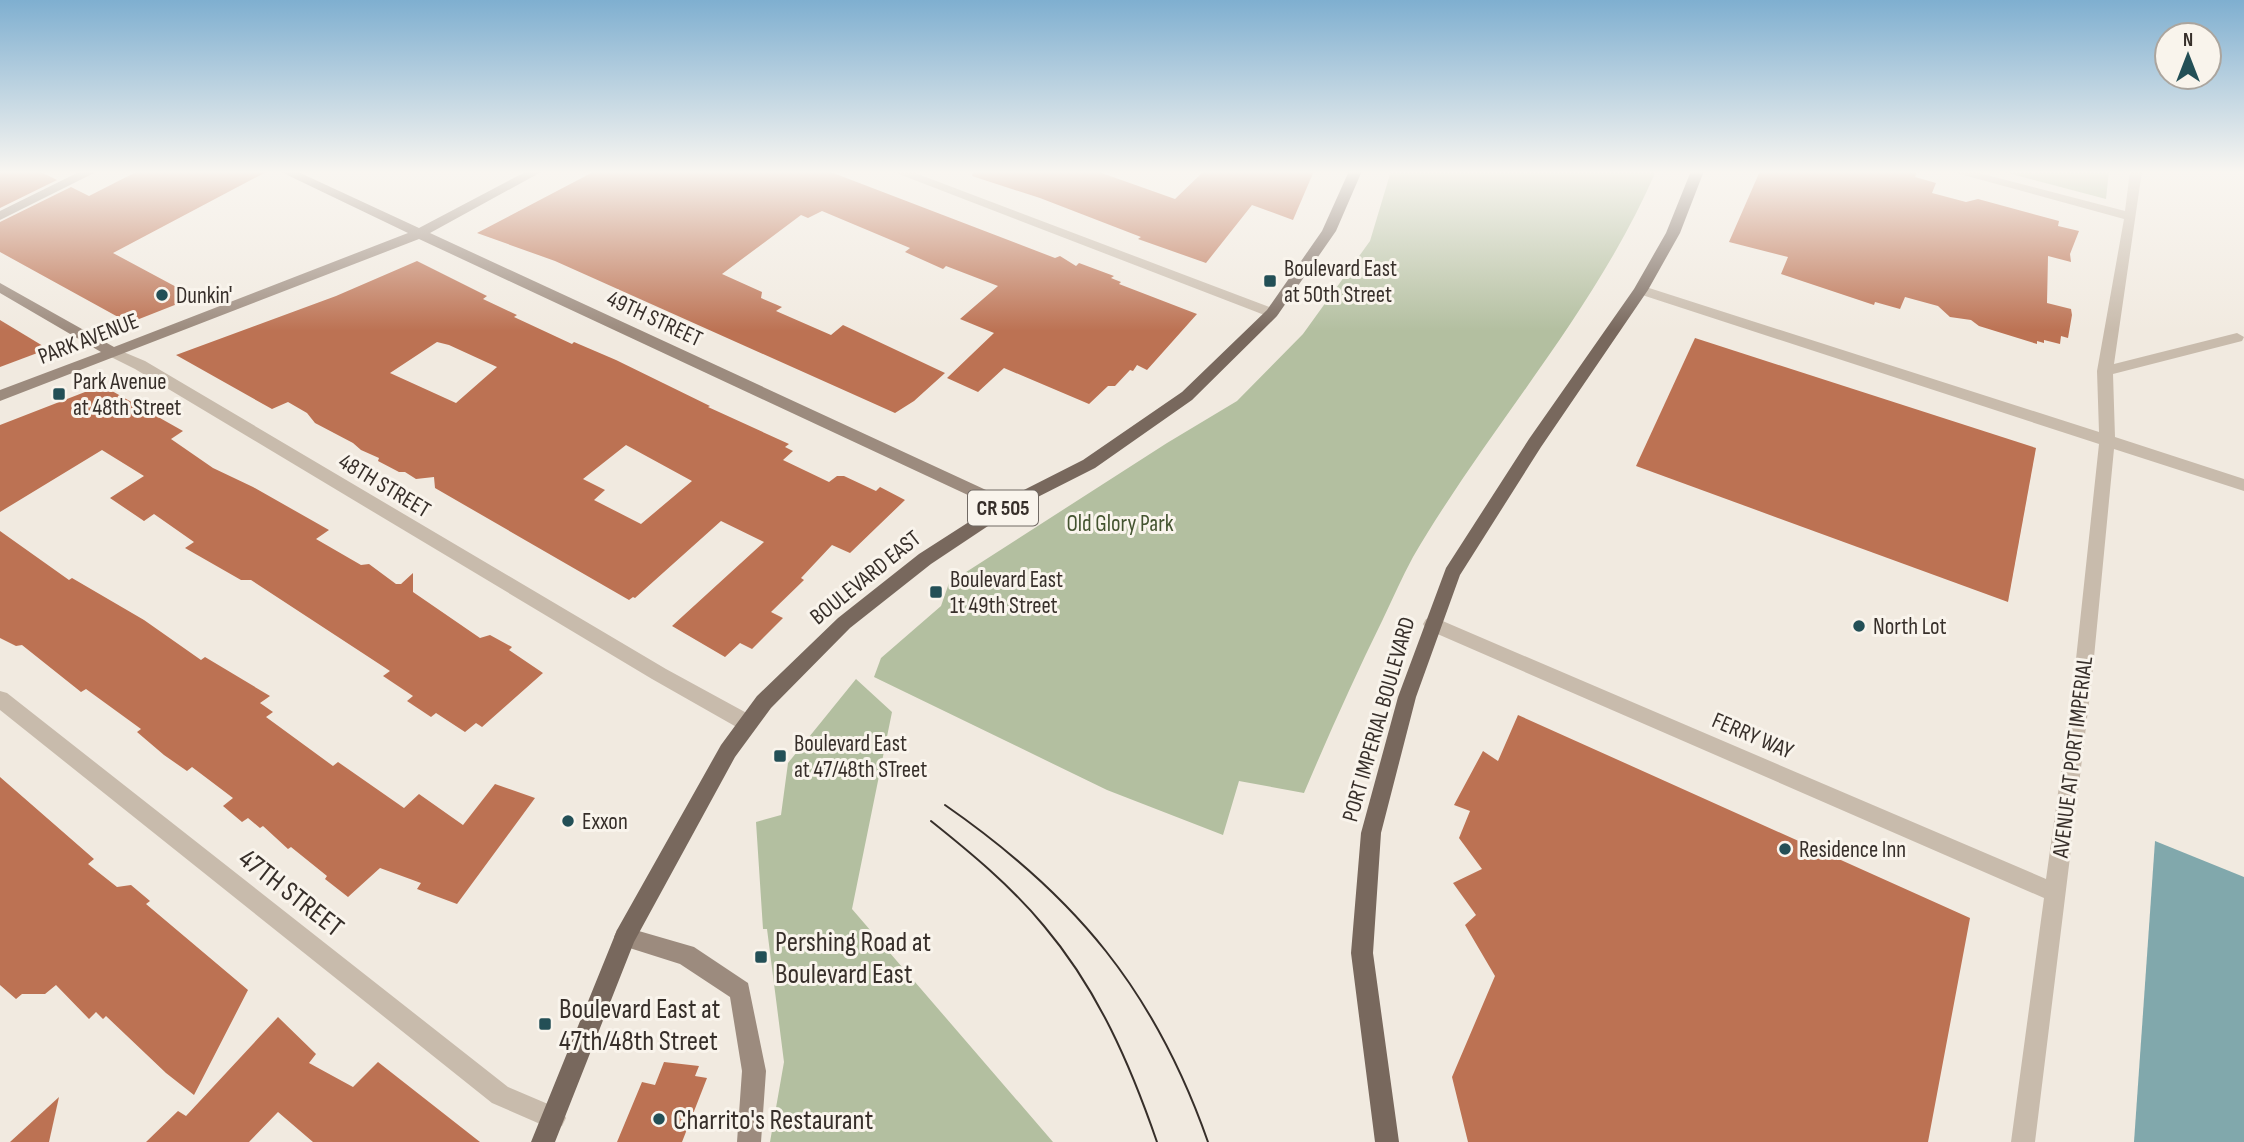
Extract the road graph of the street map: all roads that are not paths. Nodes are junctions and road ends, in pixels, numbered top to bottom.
1 (398, 224) edge
2 (436, 224) edge
3 (1038, 224) edge
4 (1332, 224) edge
5 (1677, 224) edge
6 (2130, 224) edge
7 (418, 234) junction
8 (0, 287) edge
9 (1641, 290) junction
10 (1272, 313) junction
11 (2237, 338) dead end
12 (114, 353) junction
13 (2105, 371) junction
14 (0, 396) edge
15 (2107, 440) junction
16 (2244, 485) edge
17 (1006, 506) junction
18 (1432, 624) junction
19 (0, 699) edge
20 (747, 723) junction
21 (2055, 893) junction
22 (625, 937) junction
23 (554, 1118) junction
24 (543, 1142) edge
25 (749, 1142) edge
26 (1387, 1142) edge
27 (2023, 1142) edge

1 - 7 street, 49TH STREET
2 - 7 street, PARK AVENUE
3 - 10 street
4 - 10 main road, BOULEVARD EAST / CR 505
5 - 9 main road, PORT IMPERIAL BOULEVARD
6 - 13 street, AVENUE AT PORT IMPERIAL
7 - 12 street, PARK AVENUE
7 - 17 street, 49TH STREET
8 - 12 street, 48TH STREET
9 - 15 street
9 - 18 main road, PORT IMPERIAL BOULEVARD
10 - 17 main road, BOULEVARD EAST / CR 505
11 - 13 street
12 - 14 street, PARK AVENUE
12 - 20 street, 48TH STREET
13 - 15 street, AVENUE AT PORT IMPERIAL
15 - 16 street
15 - 21 street, AVENUE AT PORT IMPERIAL
17 - 20 main road, BOULEVARD EAST / CR 505
18 - 21 street, FERRY WAY
18 - 26 main road, PORT IMPERIAL BOULEVARD
19 - 23 street, 47TH STREET
20 - 22 main road, BOULEVARD EAST / CR 505
21 - 27 street, AVENUE AT PORT IMPERIAL
22 - 23 main road, BOULEVARD EAST / CR 505
22 - 25 street
23 - 24 main road, BOULEVARD EAST / CR 505

